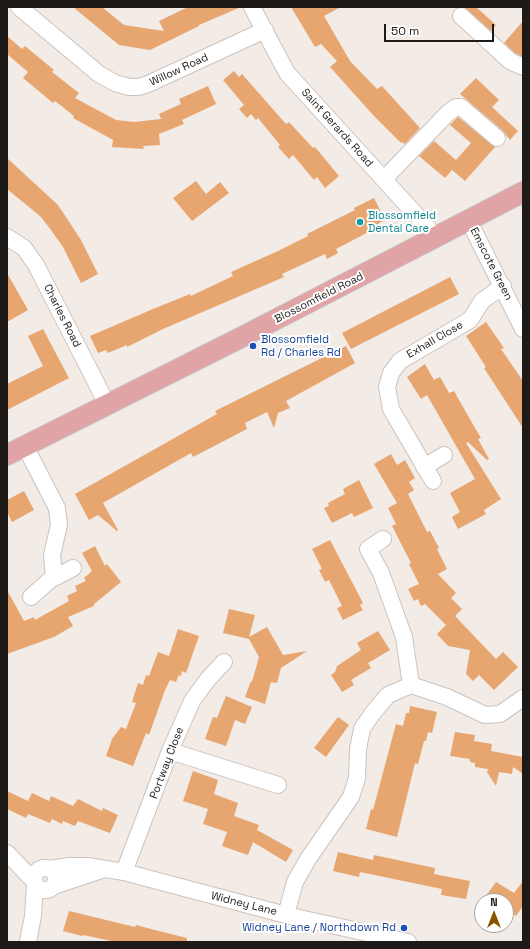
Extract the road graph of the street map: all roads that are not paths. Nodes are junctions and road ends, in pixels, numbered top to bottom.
1 (19, 7) edge
2 (252, 7) edge
3 (460, 16) dead end
4 (265, 30) junction
5 (523, 67) edge
6 (497, 138) dead end
7 (384, 179) junction
8 (523, 192) edge
9 (469, 220) junction
10 (7, 238) edge
11 (432, 240) junction
12 (503, 286) junction
13 (523, 328) edge
14 (107, 404) junction
15 (25, 446) junction
16 (7, 455) edge
17 (444, 455) dead end
18 (424, 467) junction
19 (433, 481) dead end
20 (383, 539) dead end
21 (73, 568) dead end
22 (54, 578) junction
23 (31, 598) dead end
24 (224, 662) dead end
25 (411, 685) junction
26 (523, 698) edge
27 (170, 751) junction
28 (278, 785) dead end
29 (7, 852) edge
30 (104, 870) junction
31 (124, 872) junction
32 (40, 876) junction
33 (52, 887) junction
34 (286, 915) junction
35 (33, 916) junction
36 (28, 942) edge
37 (408, 942) edge

1 - 4 street, Willow Road
2 - 4 street, Saint Gerards Road
3 - 5 street
4 - 7 street, Saint Gerards Road
6 - 7 street
7 - 11 street, Saint Gerards Road
8 - 9 main road, Blossomfield Road
9 - 11 main road, Blossomfield Road
9 - 12 street, Emscote Green
10 - 14 street, Charles Road
11 - 14 main road, Blossomfield Road
12 - 13 street, Emscote Green
12 - 18 street, Exhall Close
14 - 15 main road, Blossomfield Road
15 - 16 main road, Blossomfield Road
15 - 22 street
17 - 18 street
18 - 19 street, Exhall Close
20 - 25 street
21 - 22 street
22 - 23 street
24 - 27 street, Portway Close
25 - 26 street
25 - 34 street
27 - 28 street
27 - 31 street, Portway Close
29 - 32 street
30 - 31 street, Widney Lane
30 - 32 street, Widney Lane
30 - 33 street, Widney Lane
31 - 34 street, Widney Lane
32 - 33 street
32 - 35 street
33 - 35 street
34 - 37 street, Widney Lane
35 - 36 street

